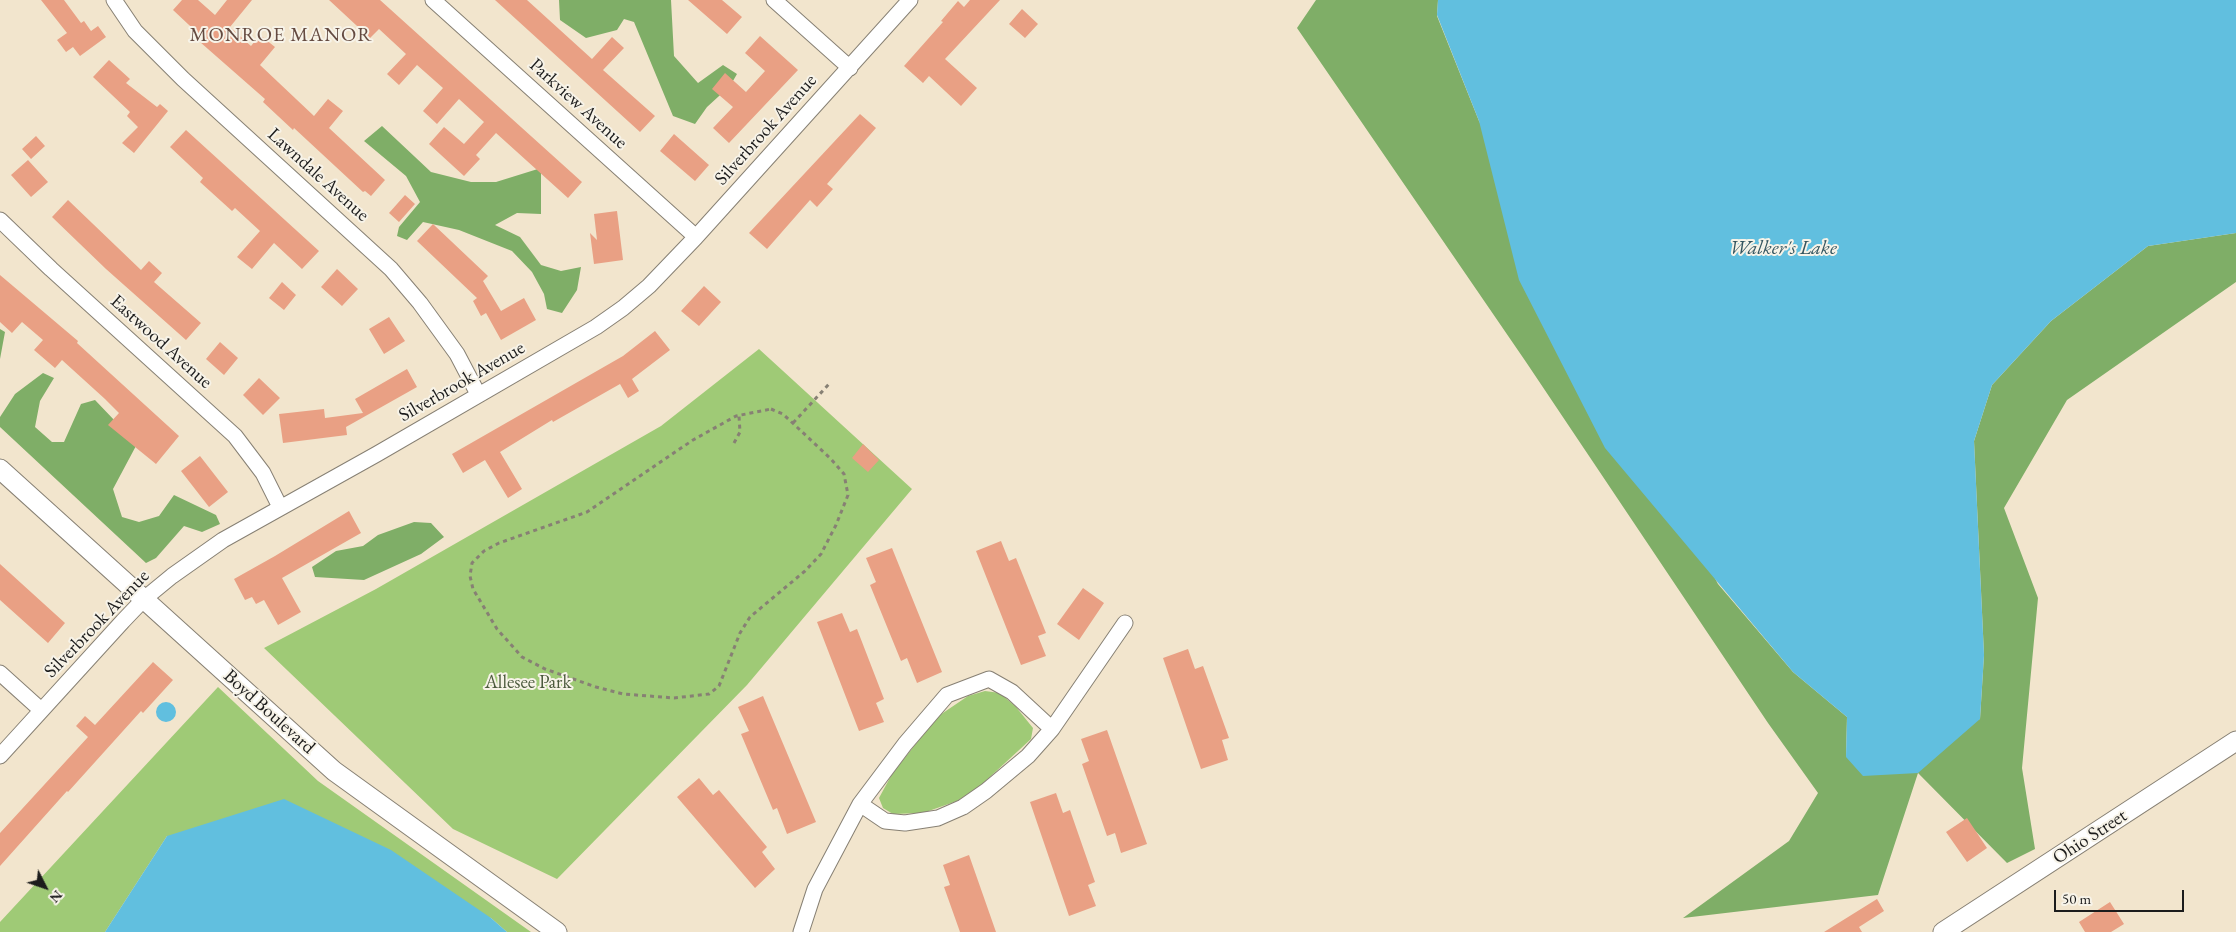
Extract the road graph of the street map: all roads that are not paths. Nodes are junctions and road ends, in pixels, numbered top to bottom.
1 (114, 0) edge
2 (433, 0) edge
3 (774, 0) edge
4 (910, 0) edge
5 (850, 68) junction
6 (0, 220) edge
7 (696, 237) junction
8 (478, 394) junction
9 (0, 469) edge
10 (280, 507) junction
11 (144, 599) junction
12 (1125, 623) dead end
13 (0, 673) edge
14 (41, 710) junction
15 (1052, 729) junction
16 (2236, 742) edge
17 (0, 756) edge
18 (860, 804) junction
19 (557, 932) edge
20 (801, 932) edge
21 (1943, 932) edge

1 - 8 street, Lawndale Avenue
2 - 7 street, Parkview Avenue
3 - 5 street
4 - 5 street, Silverbrook Avenue
5 - 7 street, Silverbrook Avenue
6 - 10 street, Eastwood Avenue
7 - 8 street, Silverbrook Avenue
8 - 10 street, Silverbrook Avenue
9 - 11 street, Boyd Boulevard
10 - 11 street, Silverbrook Avenue
11 - 14 street, Silverbrook Avenue
11 - 19 street, Boyd Boulevard
12 - 15 street
13 - 14 street
14 - 17 street, Silverbrook Avenue
15 - 18 street
15 - 18 street
16 - 21 street, Ohio Street
18 - 20 street

